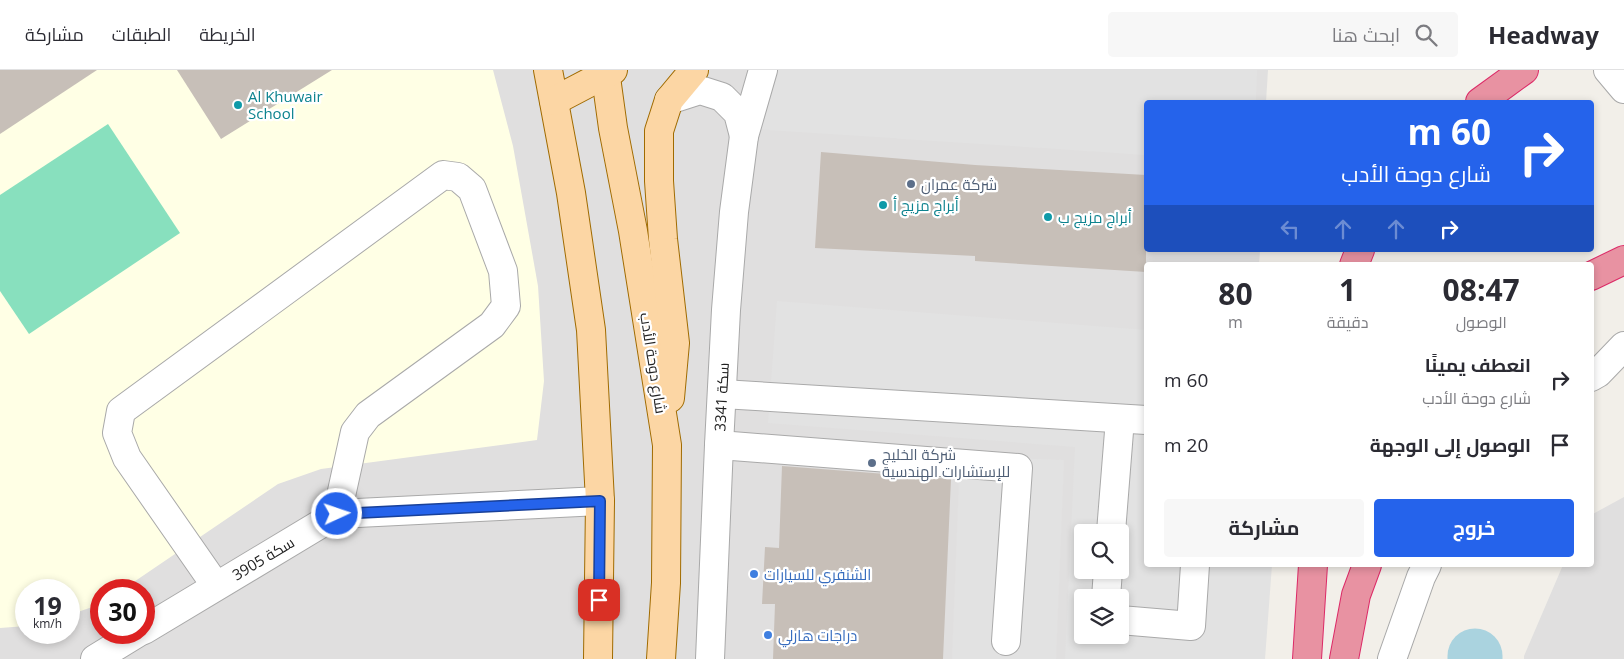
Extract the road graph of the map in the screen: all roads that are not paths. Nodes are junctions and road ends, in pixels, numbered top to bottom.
1 (548, 70) edge
2 (694, 70) edge
3 (763, 70) edge
4 (1524, 70) edge
5 (1608, 70) edge
6 (608, 71) edge
7 (1624, 89) edge
8 (669, 100) junction
9 (1483, 100) edge
10 (554, 101) junction
11 (744, 136) junction
12 (1624, 260) edge
13 (1594, 275) edge
14 (1624, 346) edge
15 (1624, 365) edge
16 (1594, 375) edge
17 (722, 394) junction
18 (1120, 419) junction
19 (1144, 420) edge
20 (667, 445) junction
21 (719, 445) junction
22 (600, 501) junction
23 (337, 514) junction
24 (1112, 524) edge
25 (1196, 567) edge
26 (1313, 567) edge
27 (1366, 567) edge
28 (1426, 567) edge
29 (216, 586) junction
30 (1129, 621) edge
31 (155, 623) edge
32 (1006, 641) dead end
33 (119, 644) edge
34 (95, 659) edge
35 (598, 659) edge
36 (661, 659) edge
37 (710, 659) edge
38 (1307, 659) edge
39 (1344, 659) edge
40 (1392, 659) edge

1 - 10 main road
2 - 8 main road
3 - 11 street, سكة 3341
4 - 9 highway
5 - 7 street
6 - 10 main road
6 - 20 main road, شارع دوحة الأدب
8 - 11 street, سكة 3341
8 - 20 main road
10 - 22 main road
11 - 17 street, سكة 3341
12 - 13 highway
14 - 16 street
15 - 16 street
17 - 18 street
17 - 21 street, سكة 3341
18 - 19 street
18 - 24 street
20 - 36 main road, شارع دوحة الأدب
21 - 32 street
21 - 37 street, سكة 3341
22 - 23 street, سكة 3905
22 - 35 main road
23 - 29 street, سكة 3905
23 - 29 street
25 - 30 street
26 - 38 highway
27 - 39 highway
28 - 40 street
29 - 31 street, سكة 3905
33 - 34 street

